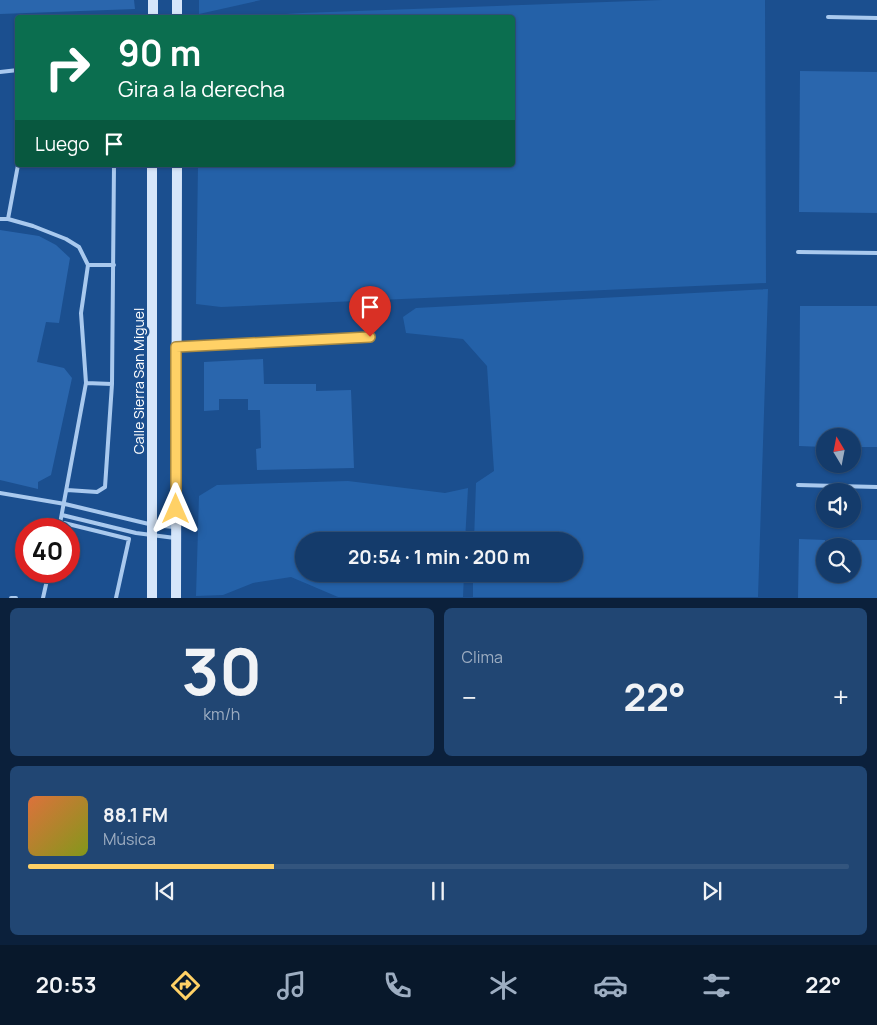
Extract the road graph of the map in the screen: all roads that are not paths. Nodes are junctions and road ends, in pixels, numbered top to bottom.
1 (153, 0) edge
2 (177, 0) edge
3 (153, 15) edge
4 (177, 15) edge
5 (828, 17) dead end
6 (877, 18) edge
7 (15, 70) edge
8 (0, 72) edge
9 (18, 167) edge
10 (114, 167) edge
11 (152, 167) edge
12 (177, 167) edge
13 (0, 219) edge
14 (8, 219) junction
15 (798, 252) dead end
16 (877, 253) edge
17 (88, 265) junction
18 (114, 265) junction
19 (370, 337) dead end
20 (176, 347) junction
21 (86, 383) junction
22 (112, 384) junction
23 (798, 485) dead end
24 (877, 487) edge
25 (67, 490) junction
26 (0, 493) edge
27 (65, 504) junction
28 (62, 514) junction
29 (61, 518) edge
30 (80, 527) edge
31 (152, 530) junction
32 (176, 533) junction
33 (46, 583) edge
34 (11, 598) edge
35 (16, 598) edge
36 (43, 598) edge
37 (116, 598) edge
38 (152, 598) edge
39 (176, 598) edge

1 - 3 street
2 - 4 street
5 - 6 lane
7 - 8 lane
9 - 14 lane
10 - 18 lane
11 - 31 street, Calle Sierra San Miguel
12 - 20 street
13 - 14 lane
14 - 17 lane
15 - 16 lane
17 - 18 lane
17 - 21 lane
18 - 22 lane
19 - 20 lane
20 - 32 street
21 - 22 lane
21 - 25 lane
22 - 25 lane
23 - 24 lane
25 - 27 lane
26 - 27 lane
27 - 28 lane
27 - 31 lane
28 - 29 lane
28 - 31 lane
30 - 37 lane
31 - 32 lane
31 - 32 lane
31 - 38 street, Calle Sierra San Miguel
32 - 39 street
33 - 36 lane
34 - 35 lane

